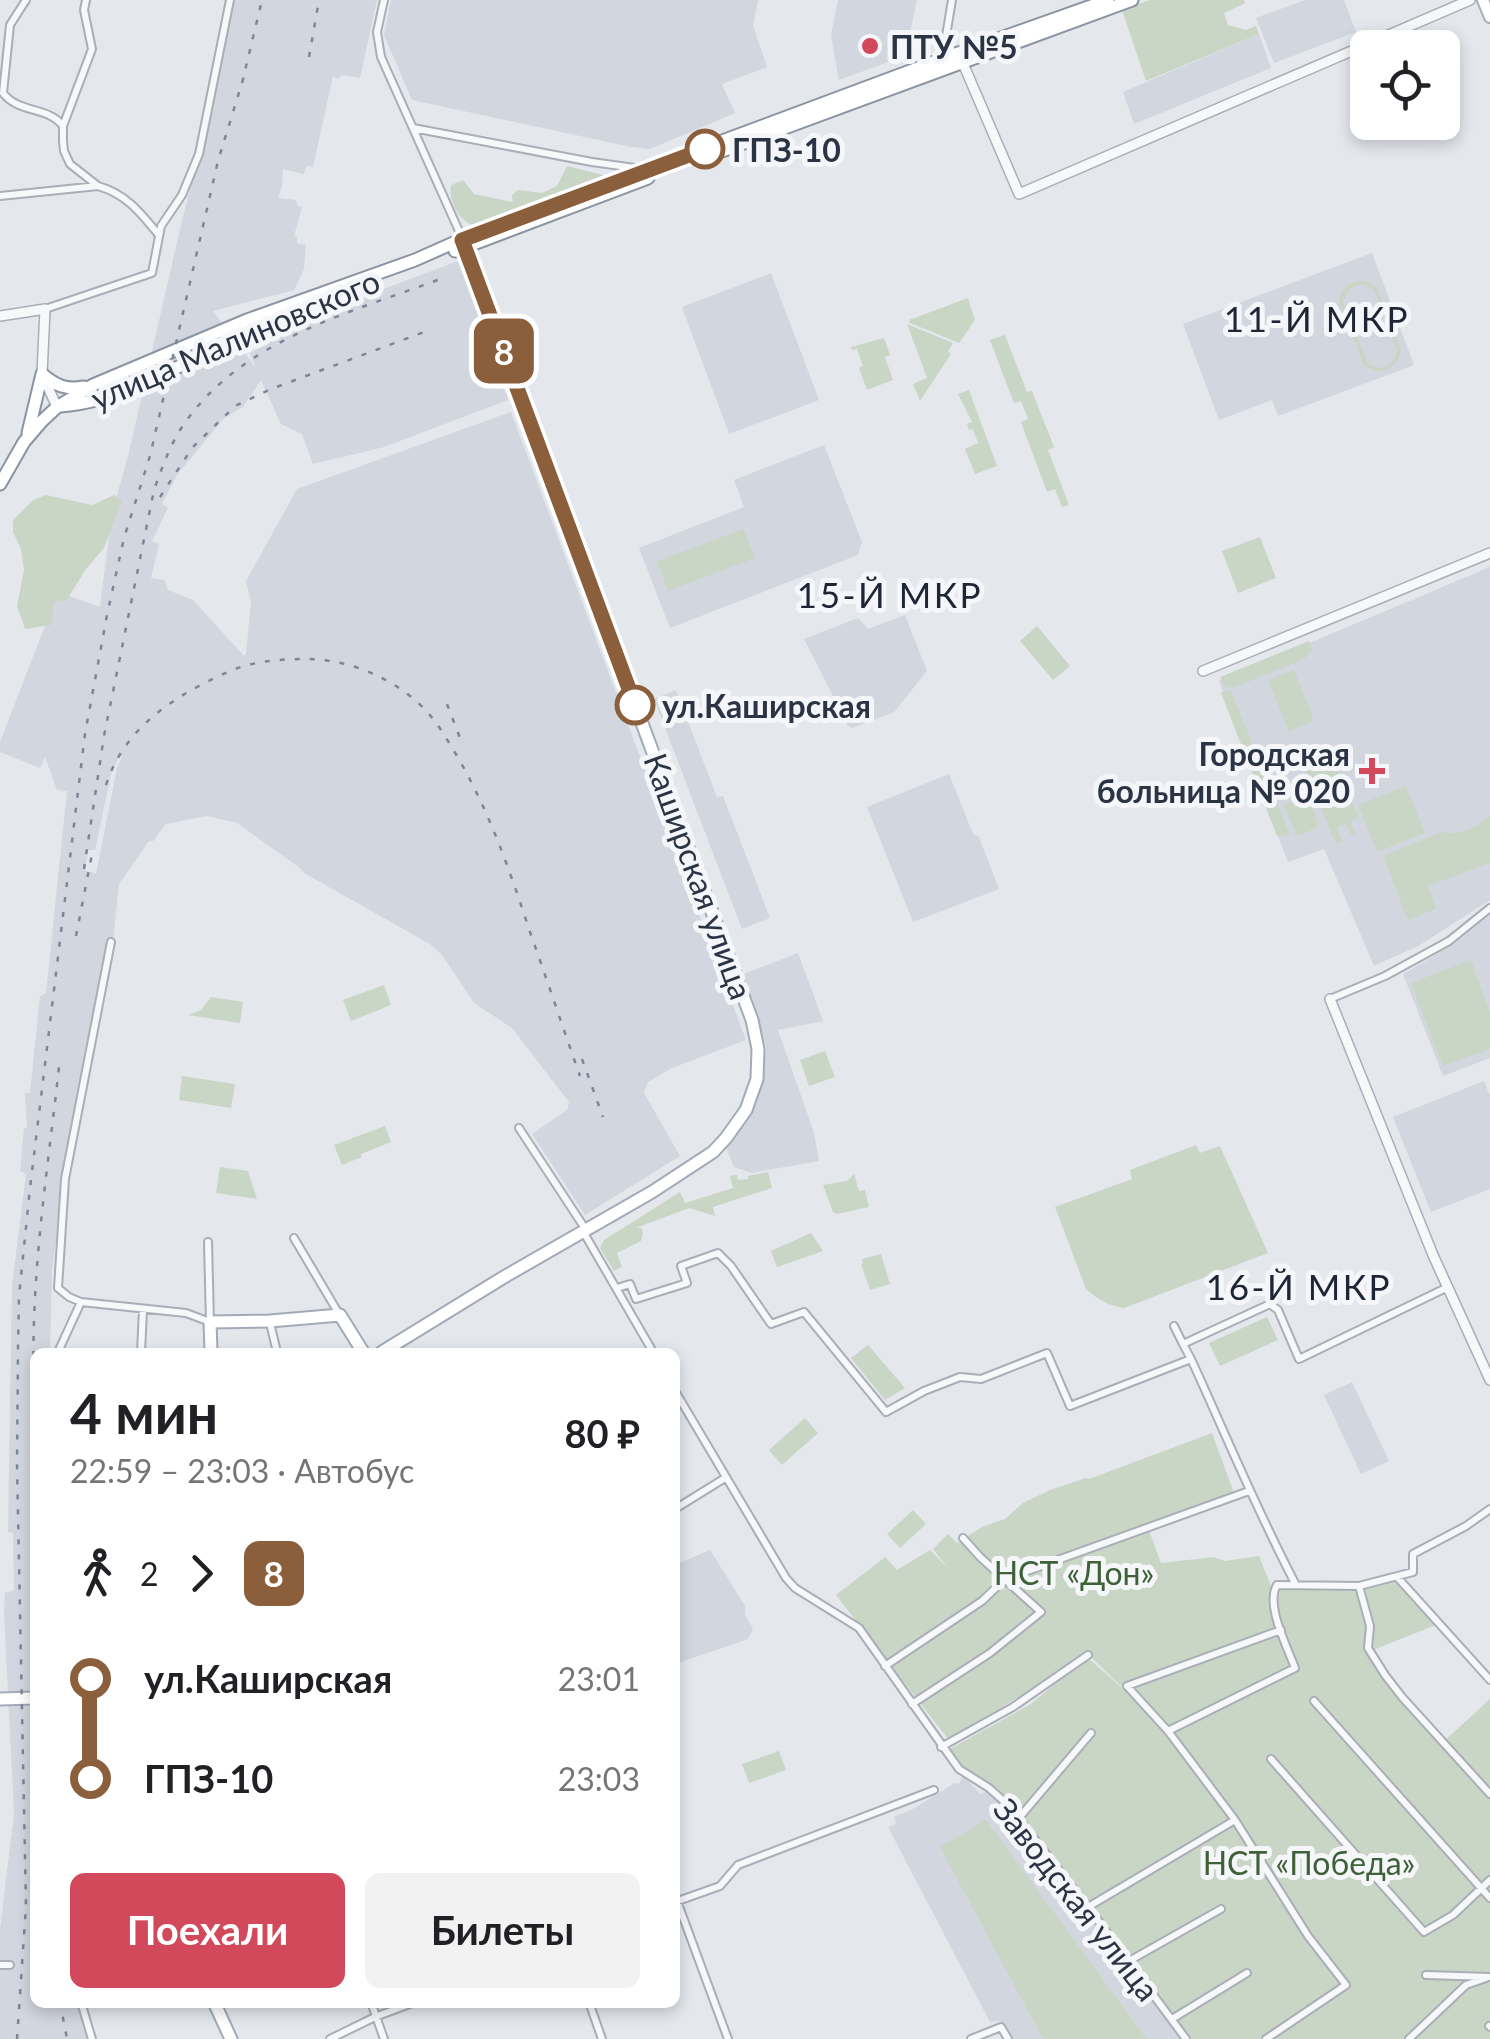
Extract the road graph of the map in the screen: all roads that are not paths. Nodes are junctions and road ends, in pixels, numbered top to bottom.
1 (26, 0) edge
2 (86, 0) edge
3 (230, 0) edge
4 (384, 0) edge
5 (952, 0) edge
6 (1108, 0) edge
7 (1132, 0) edge
8 (1470, 0) edge
9 (1483, 0) edge
10 (1490, 18) edge
11 (957, 58) junction
12 (63, 126) junction
13 (412, 127) junction
14 (649, 170) junction
15 (98, 186) junction
16 (0, 196) edge
17 (158, 235) junction
18 (464, 243) junction
19 (45, 309) junction
20 (0, 316) edge
21 (42, 374) junction
22 (93, 385) junction
23 (57, 406) junction
24 (24, 442) junction
25 (0, 484) edge
26 (1490, 553) edge
27 (1203, 671) dead end
28 (1490, 908) edge
29 (111, 942) dead end
30 (1330, 999) joint
31 (519, 1128) dead end
32 (585, 1231) junction
33 (294, 1238) dead end
34 (208, 1242) dead end
35 (1448, 1287) junction
36 (617, 1288) junction
37 (82, 1302) junction
38 (143, 1310) junction
39 (340, 1315) junction
40 (210, 1322) junction
41 (270, 1322) junction
42 (1174, 1326) dead end
43 (1182, 1344) junction
44 (59, 1348) edge
45 (141, 1348) edge
46 (211, 1348) edge
47 (276, 1348) edge
48 (361, 1348) edge
49 (389, 1348) edge
50 (651, 1348) edge
51 (1190, 1359) junction
52 (1490, 1380) edge
53 (680, 1400) edge
54 (725, 1478) junction
55 (1248, 1491) junction
56 (680, 1506) edge
57 (1490, 1509) edge
58 (963, 1538) dead end
59 (1398, 1578) junction
60 (1005, 1579) junction
61 (1296, 1585) junction
62 (1358, 1586) junction
63 (1281, 1630) junction
64 (1088, 1655) dead end
65 (885, 1666) junction
66 (1490, 1680) edge
67 (30, 1694) edge
68 (0, 1696) edge
69 (1314, 1701) dead end
70 (912, 1704) junction
71 (1168, 1731) junction
72 (1091, 1733) dead end
73 (942, 1747) junction
74 (1271, 1759) dead end
75 (934, 1790) dead end
76 (1490, 1794) edge
77 (1018, 1819) junction
78 (1235, 1820) junction
79 (1490, 1880) edge
80 (1482, 1888) junction
81 (1490, 1898) edge
82 (680, 1901) edge
83 (1088, 1907) junction
84 (1221, 1909) dead end
85 (680, 1913) edge
86 (1129, 1961) junction
87 (10, 1964) dead end
88 (0, 1965) edge
89 (1247, 1973) dead end
90 (1426, 1975) dead end
91 (1488, 1978) edge
92 (83, 2008) edge
93 (213, 2008) edge
94 (373, 2008) edge
95 (398, 2008) edge
96 (591, 2008) edge
97 (375, 2016) junction
98 (1172, 2019) junction
99 (92, 2039) edge
100 (227, 2039) edge
101 (330, 2039) edge
102 (384, 2039) edge
103 (602, 2039) edge
104 (728, 2039) edge
105 (971, 2039) edge
106 (1008, 2039) edge
107 (1186, 2039) edge
108 (1266, 2039) edge
109 (1410, 2039) edge

1 - 12 street
2 - 12 street
3 - 17 street
4 - 13 street
5 - 11 street
6 - 11 main road, улица Малиновского
7 - 11 main road, улица Малиновского
8 - 11 street
9 - 10 main road
11 - 14 main road, улица Малиновского
11 - 18 main road, улица Малиновского
12 - 15 street
13 - 14 street
13 - 18 street
14 - 18 main road, улица Малиновского
15 - 16 street
15 - 17 street
17 - 19 street
18 - 22 main road, улица Малиновского
18 - 23 main road, улица Малиновского
18 - 32 main road, Каширская улица
19 - 20 street
19 - 21 street
21 - 22 main road
21 - 23 street
21 - 24 main road
22 - 23 main road, улица Малиновского
23 - 24 main road
24 - 25 main road
26 - 27 street
28 - 30 street
29 - 37 street
30 - 35 street
31 - 32 street
32 - 36 street
32 - 49 main road, Каширская улица
33 - 39 street
34 - 40 street
35 - 43 street
35 - 52 street
36 - 50 street
36 - 51 street
37 - 38 street
37 - 44 street
38 - 40 street
38 - 45 street
39 - 41 main road
39 - 48 main road
40 - 41 main road
40 - 46 main road
41 - 47 street
42 - 43 street
43 - 51 street
51 - 55 street
53 - 54 street, Заводская улица
54 - 56 street
54 - 65 street, Заводская улица
55 - 60 street
55 - 61 street
57 - 59 street
58 - 60 street
59 - 62 street
59 - 66 street
60 - 65 street
60 - 70 street
61 - 62 street
61 - 63 street
62 - 76 street
63 - 71 street
63 - 71 street
64 - 73 street
65 - 70 street, Заводская улица
67 - 68 main road
69 - 80 street
70 - 73 street, Заводская улица
71 - 78 street
72 - 77 street
73 - 77 street, Заводская улица
74 - 80 street
75 - 82 street
77 - 83 street, Заводская улица
78 - 83 street
78 - 108 street
79 - 80 street
80 - 81 street
83 - 86 street, Заводская улица
84 - 86 street
85 - 104 street
86 - 98 street, Заводская улица
87 - 88 street
89 - 98 street
90 - 91 street
91 - 109 street
92 - 99 street
93 - 100 main road
94 - 97 street
95 - 97 street
96 - 103 street
97 - 101 street
97 - 102 street
98 - 107 street, Заводская улица
105 - 106 street

